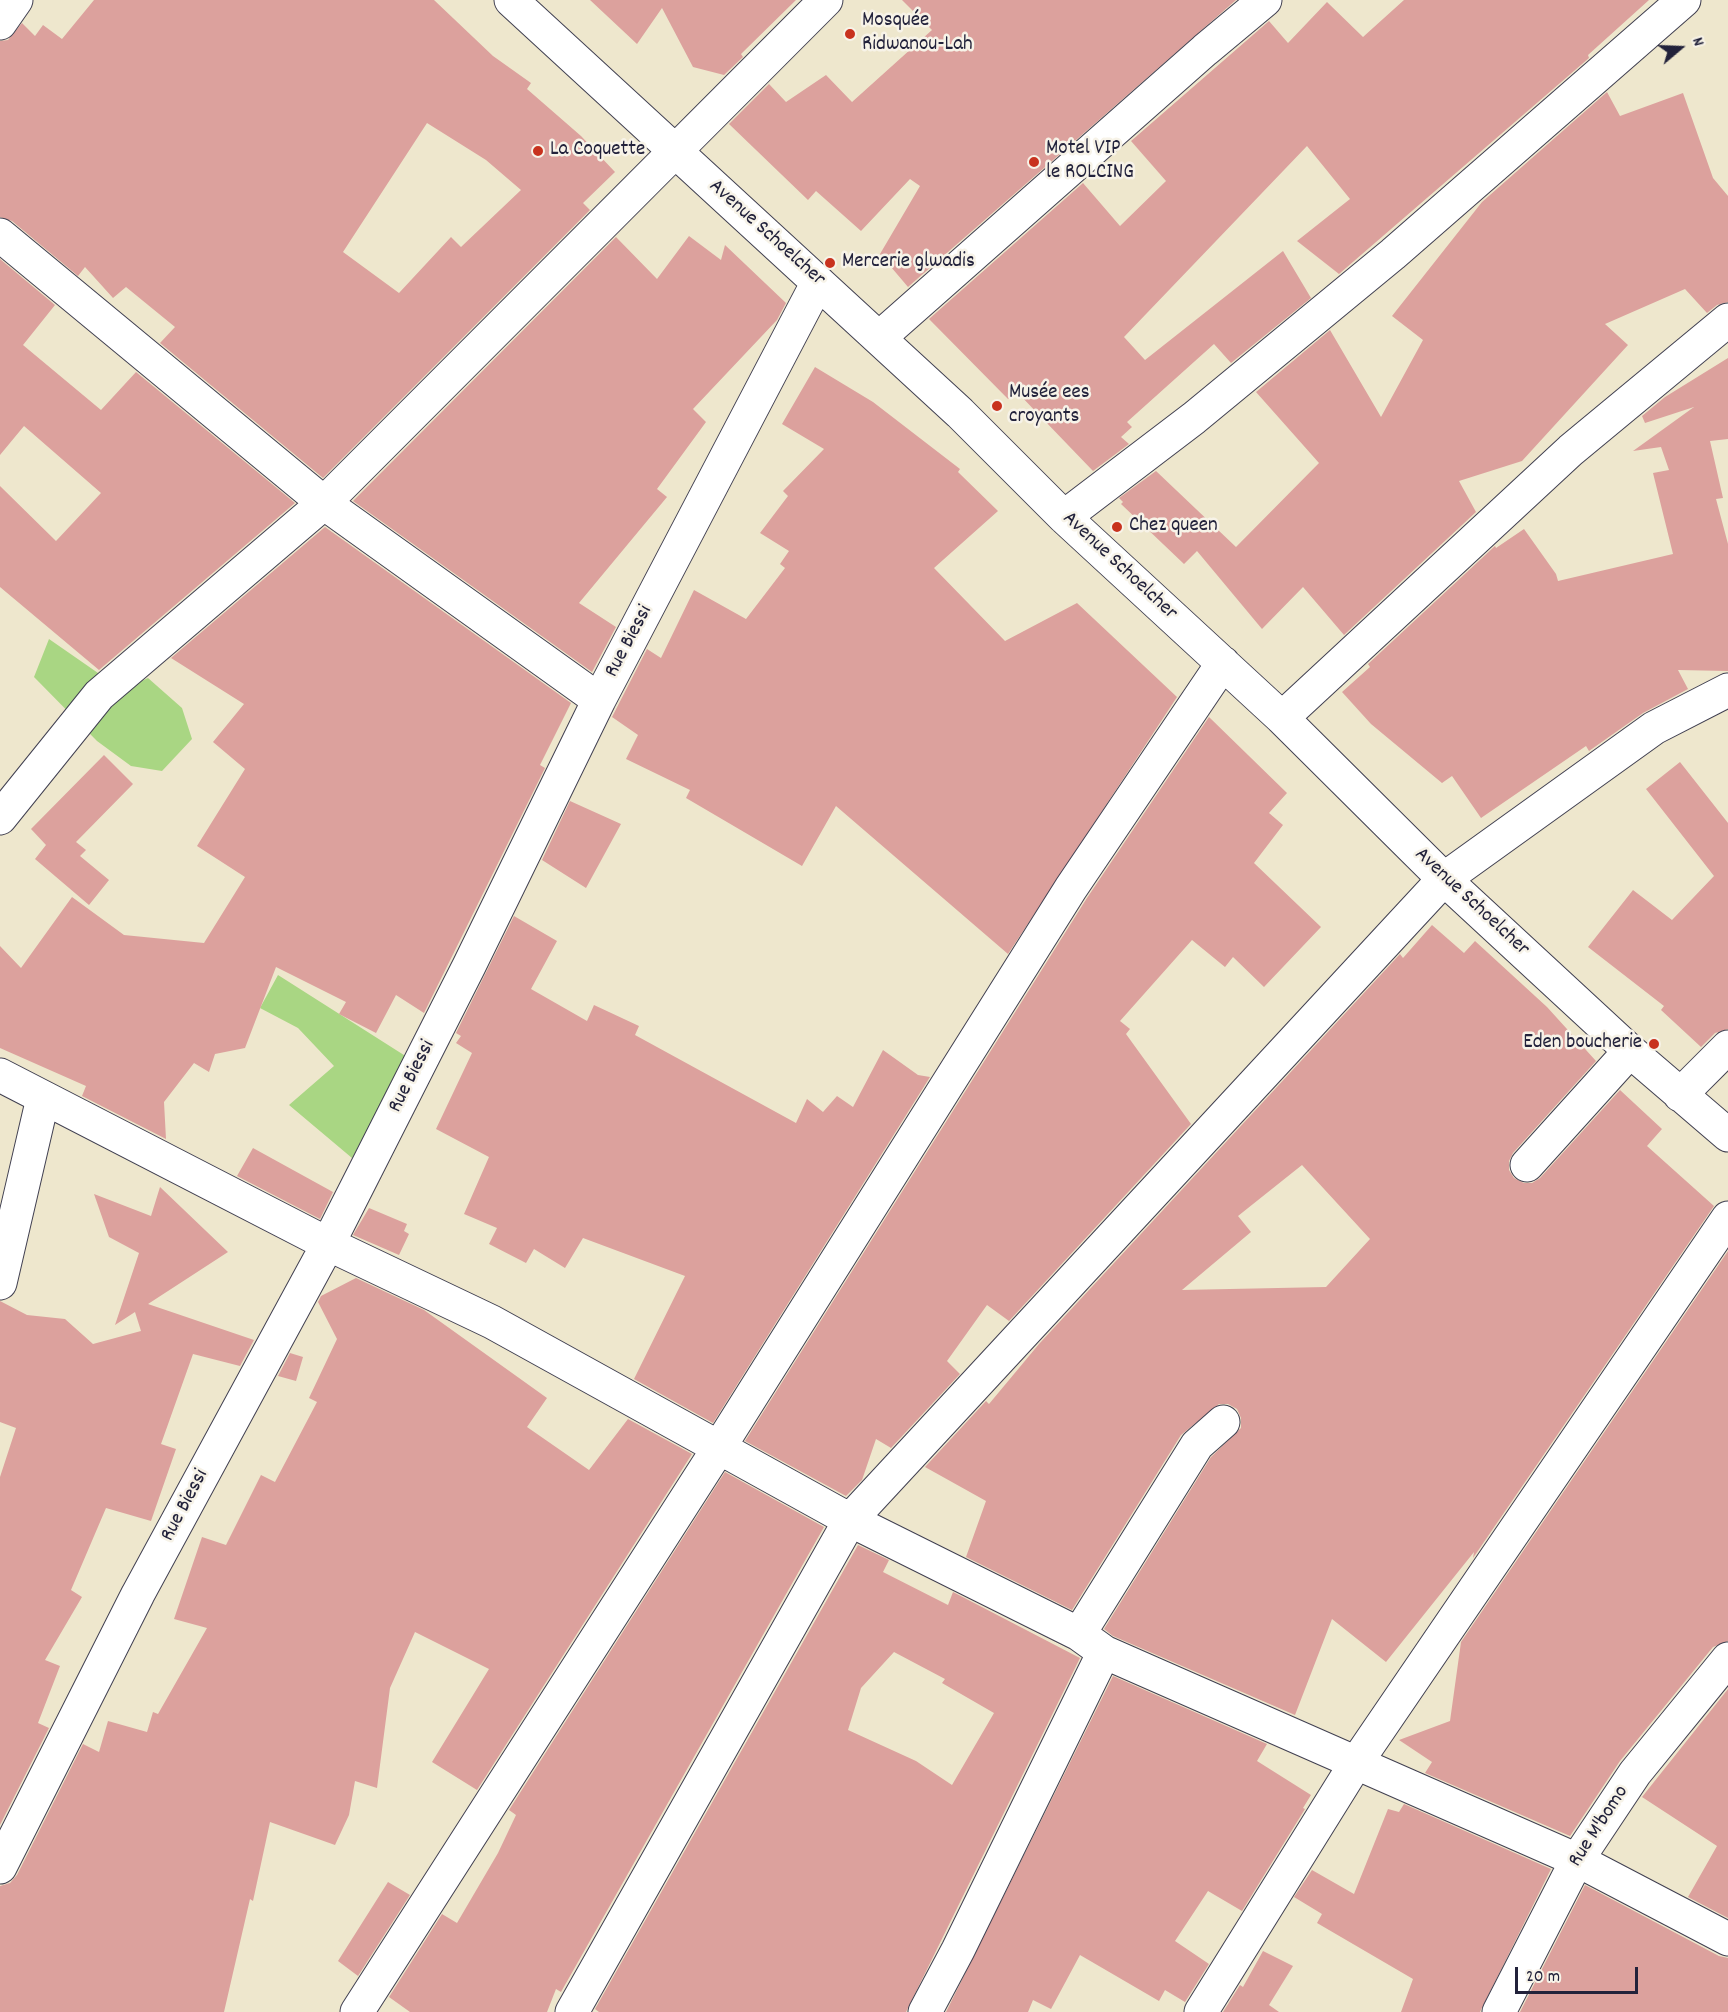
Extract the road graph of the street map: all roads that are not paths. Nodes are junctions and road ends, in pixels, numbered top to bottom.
1 (16, 0) edge
2 (511, 0) edge
3 (826, 0) edge
4 (1265, 0) edge
5 (1684, 0) edge
6 (0, 23) edge
7 (676, 152) junction
8 (0, 235) edge
9 (818, 282) junction
10 (1728, 320) edge
11 (879, 338) junction
12 (324, 503) junction
13 (1064, 517) junction
14 (1223, 663) junction
15 (1728, 690) edge
16 (599, 700) junction
17 (1282, 718) junction
18 (0, 818) edge
19 (1444, 879) junction
20 (1728, 1047) edge
21 (1629, 1051) junction
22 (0, 1075) edge
23 (1680, 1095) junction
24 (43, 1098) junction
25 (1728, 1135) edge
26 (1527, 1165) dead end
27 (1728, 1218) edge
28 (328, 1244) junction
29 (0, 1283) edge
30 (1223, 1422) dead end
31 (720, 1446) junction
32 (850, 1520) junction
33 (1092, 1643) junction
34 (1728, 1659) edge
35 (1356, 1763) junction
36 (1577, 1860) junction
37 (0, 1867) edge
38 (1728, 1939) edge
39 (357, 2012) edge
40 (572, 2012) edge
41 (925, 2012) edge
42 (1201, 2012) edge
43 (1499, 2012) edge

1 - 6 street
2 - 7 street, Avenue Schoelcher
3 - 7 street
4 - 11 street
5 - 13 street
7 - 9 street, Avenue Schoelcher
7 - 12 street
8 - 12 street
9 - 11 street, Avenue Schoelcher
9 - 16 street, Rue Biessi
10 - 17 street
11 - 13 street, Avenue Schoelcher
12 - 16 street
12 - 18 street
13 - 14 street, Avenue Schoelcher
14 - 17 street, Avenue Schoelcher
14 - 31 street
15 - 19 street
16 - 28 street, Rue Biessi
17 - 19 street, Avenue Schoelcher
19 - 21 street, Avenue Schoelcher
19 - 32 street
20 - 23 street
21 - 23 street, Avenue Schoelcher
21 - 26 street
22 - 24 street
23 - 25 street, Avenue Schoelcher
24 - 28 street
24 - 29 street
27 - 35 street
28 - 31 street
28 - 37 street, Rue Biessi
30 - 33 street
31 - 32 street
31 - 39 street
32 - 33 street
32 - 40 street
33 - 35 street
33 - 41 street
34 - 36 street, Rue M'bomo
35 - 36 street
35 - 42 street
36 - 38 street
36 - 43 street, Rue M'bomo

